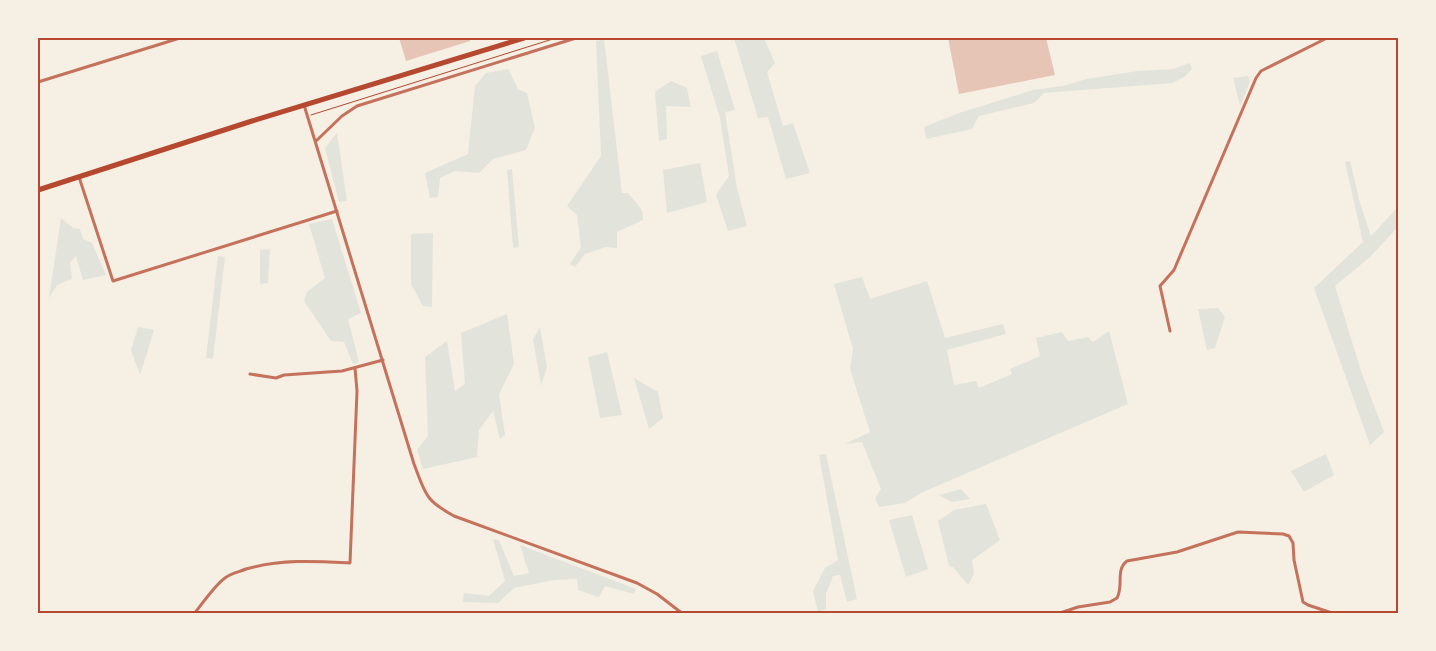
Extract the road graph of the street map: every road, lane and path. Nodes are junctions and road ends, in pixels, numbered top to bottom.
1 (180, 38) edge
2 (524, 38) edge
3 (556, 38) edge
4 (576, 38) edge
5 (1327, 38) edge
6 (38, 82) edge
7 (304, 105) junction
8 (308, 116) junction
9 (316, 141) junction
10 (79, 177) junction
11 (38, 190) edge
12 (337, 211) junction
13 (1170, 332) dead end
14 (383, 360) junction
15 (355, 368) junction
16 (250, 374) dead end
17 (194, 614) edge
18 (683, 614) edge
19 (1057, 614) edge
20 (1335, 614) edge

1 - 6 street
2 - 7 main road
3 - 8 path
4 - 9 street
5 - 13 street
7 - 8 street
7 - 10 main road
8 - 9 street
9 - 12 street
10 - 11 main road
10 - 12 street
12 - 14 street
14 - 15 street
14 - 18 street
15 - 16 street
15 - 17 street
19 - 20 street

